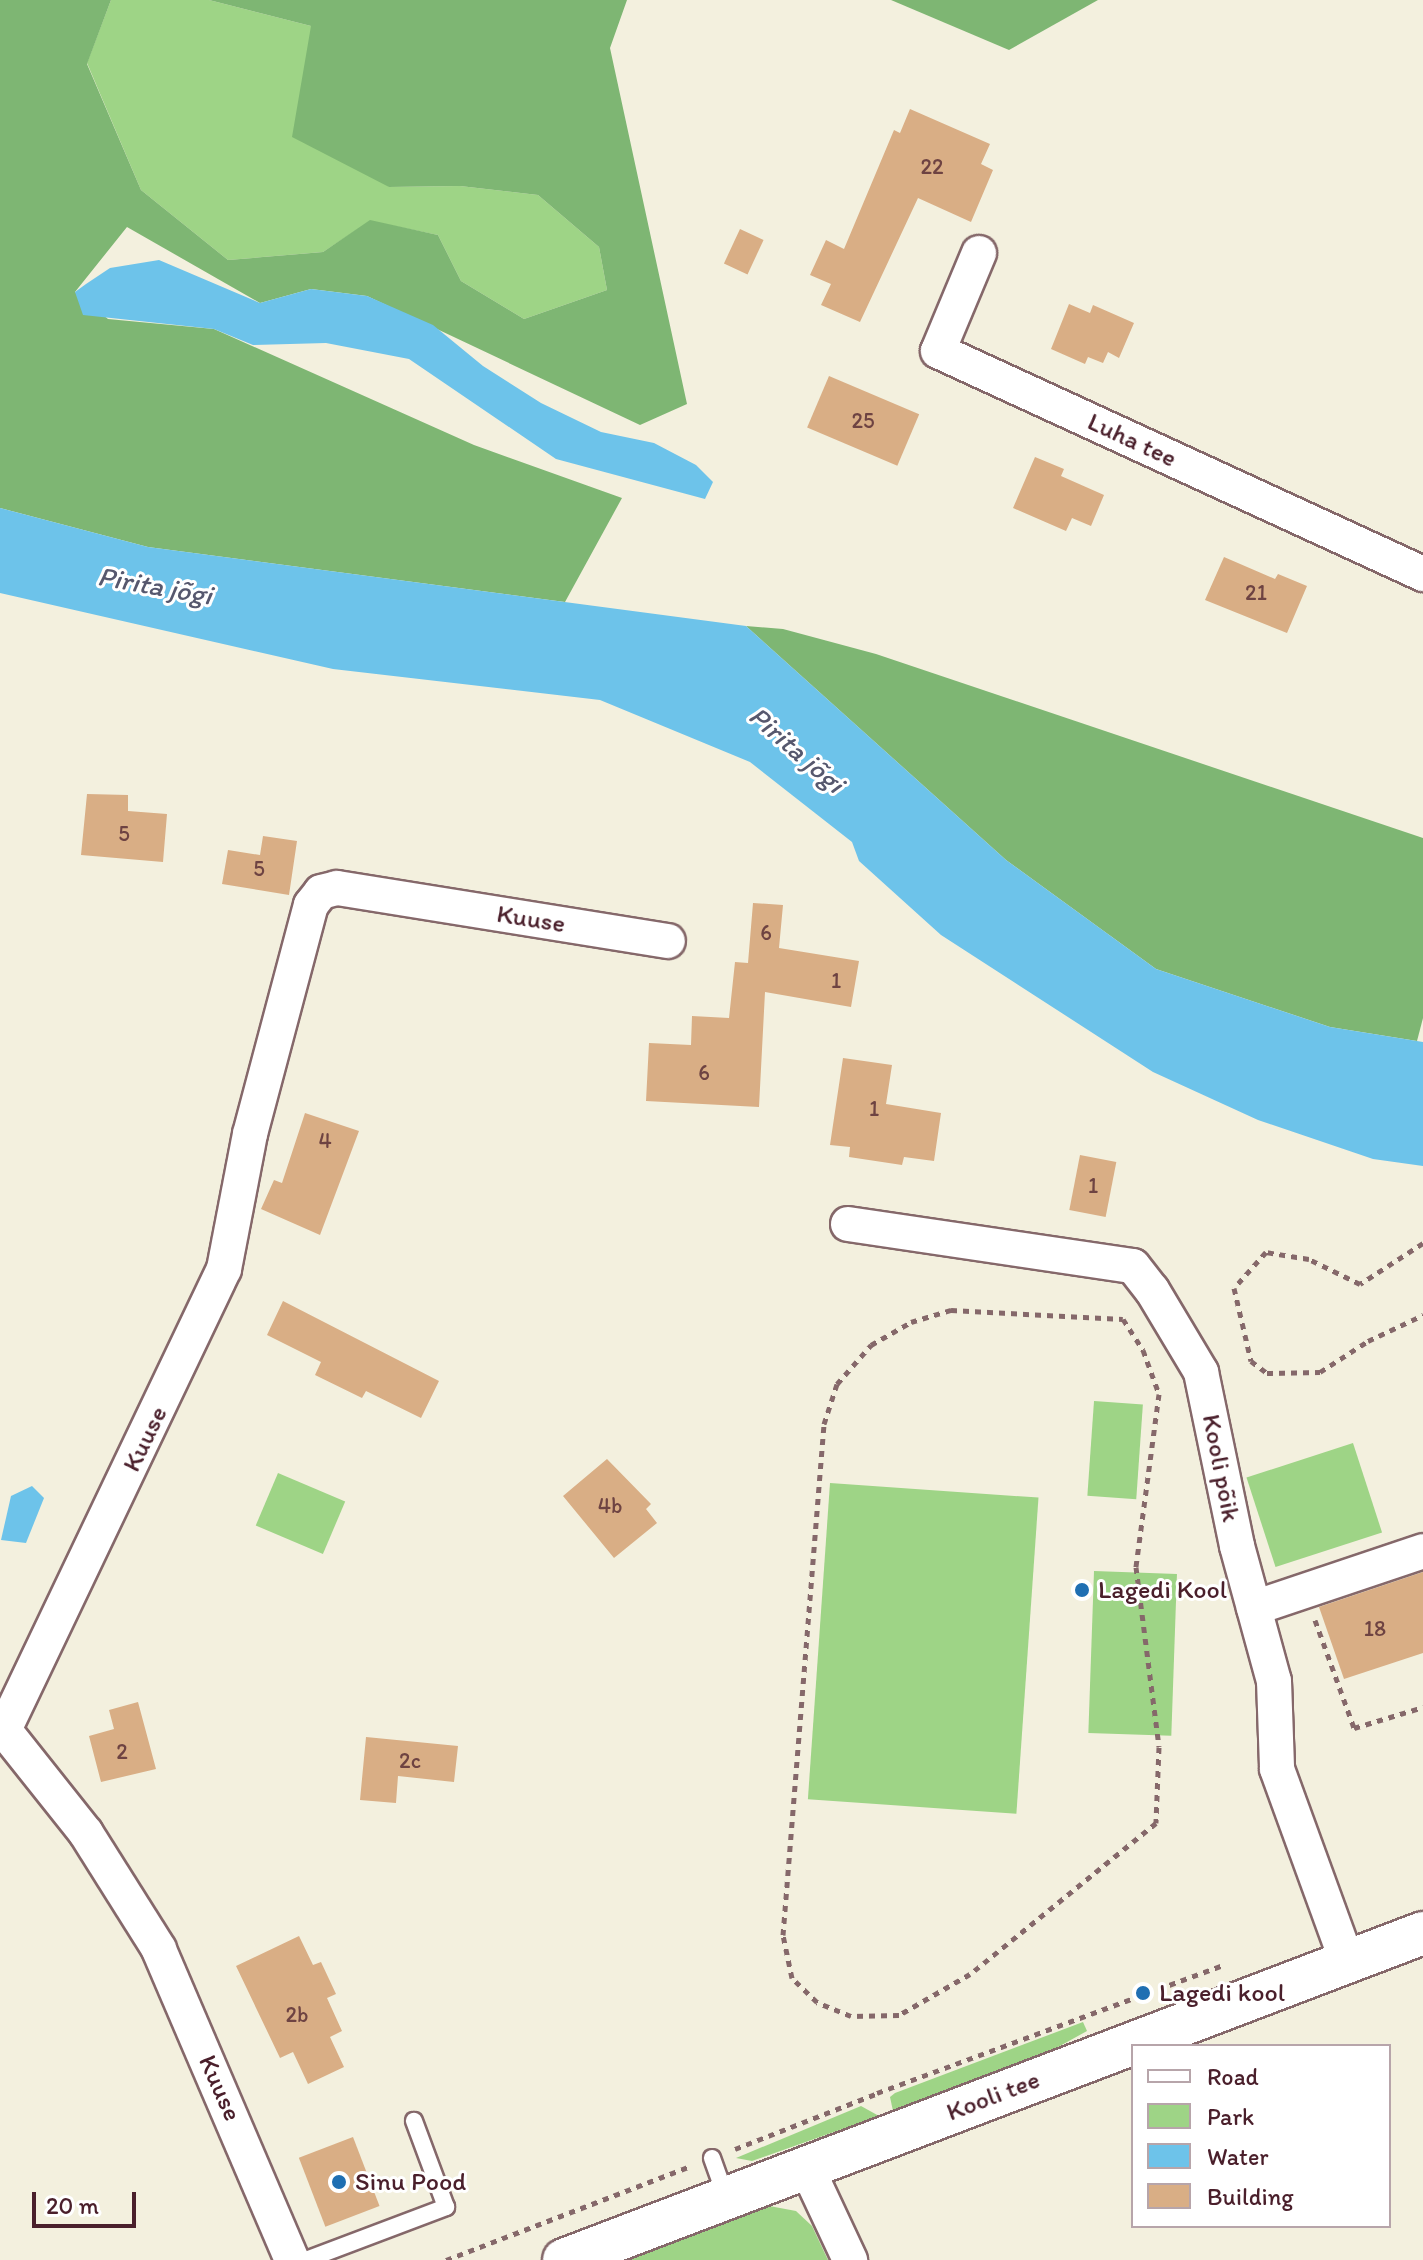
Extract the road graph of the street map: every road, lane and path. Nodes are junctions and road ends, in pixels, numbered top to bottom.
1 (979, 253) dead end
2 (1423, 574) edge
3 (668, 941) dead end
4 (848, 1224) dead end
5 (1423, 1243) edge
6 (1423, 1315) edge
7 (1123, 1319) joint
8 (1423, 1551) edge
9 (1304, 1591) junction
10 (1254, 1608) junction
11 (1423, 1707) edge
12 (2, 1730) edge
13 (1423, 1933) edge
14 (1347, 1961) junction
15 (882, 2103) dead end
16 (414, 2121) dead end
17 (712, 2158) junction
18 (807, 2168) junction
19 (726, 2199) junction
20 (292, 2260) edge
21 (306, 2260) edge
22 (446, 2260) edge
23 (564, 2260) edge
24 (850, 2260) edge

1 - 2 street, Luha tee
3 - 12 street, Kuuse
4 - 10 street, Kooli põik
5 - 6 path
7 - 7 path
8 - 9 street
9 - 10 street
9 - 11 path
10 - 14 street, Kooli põik
12 - 20 street, Kuuse
13 - 14 street, Kooli tee
14 - 18 street, Kooli tee
15 - 17 path
16 - 21 lane
17 - 19 lane
17 - 22 path
18 - 19 street, Kooli tee
18 - 24 street
19 - 23 street, Kooli tee

